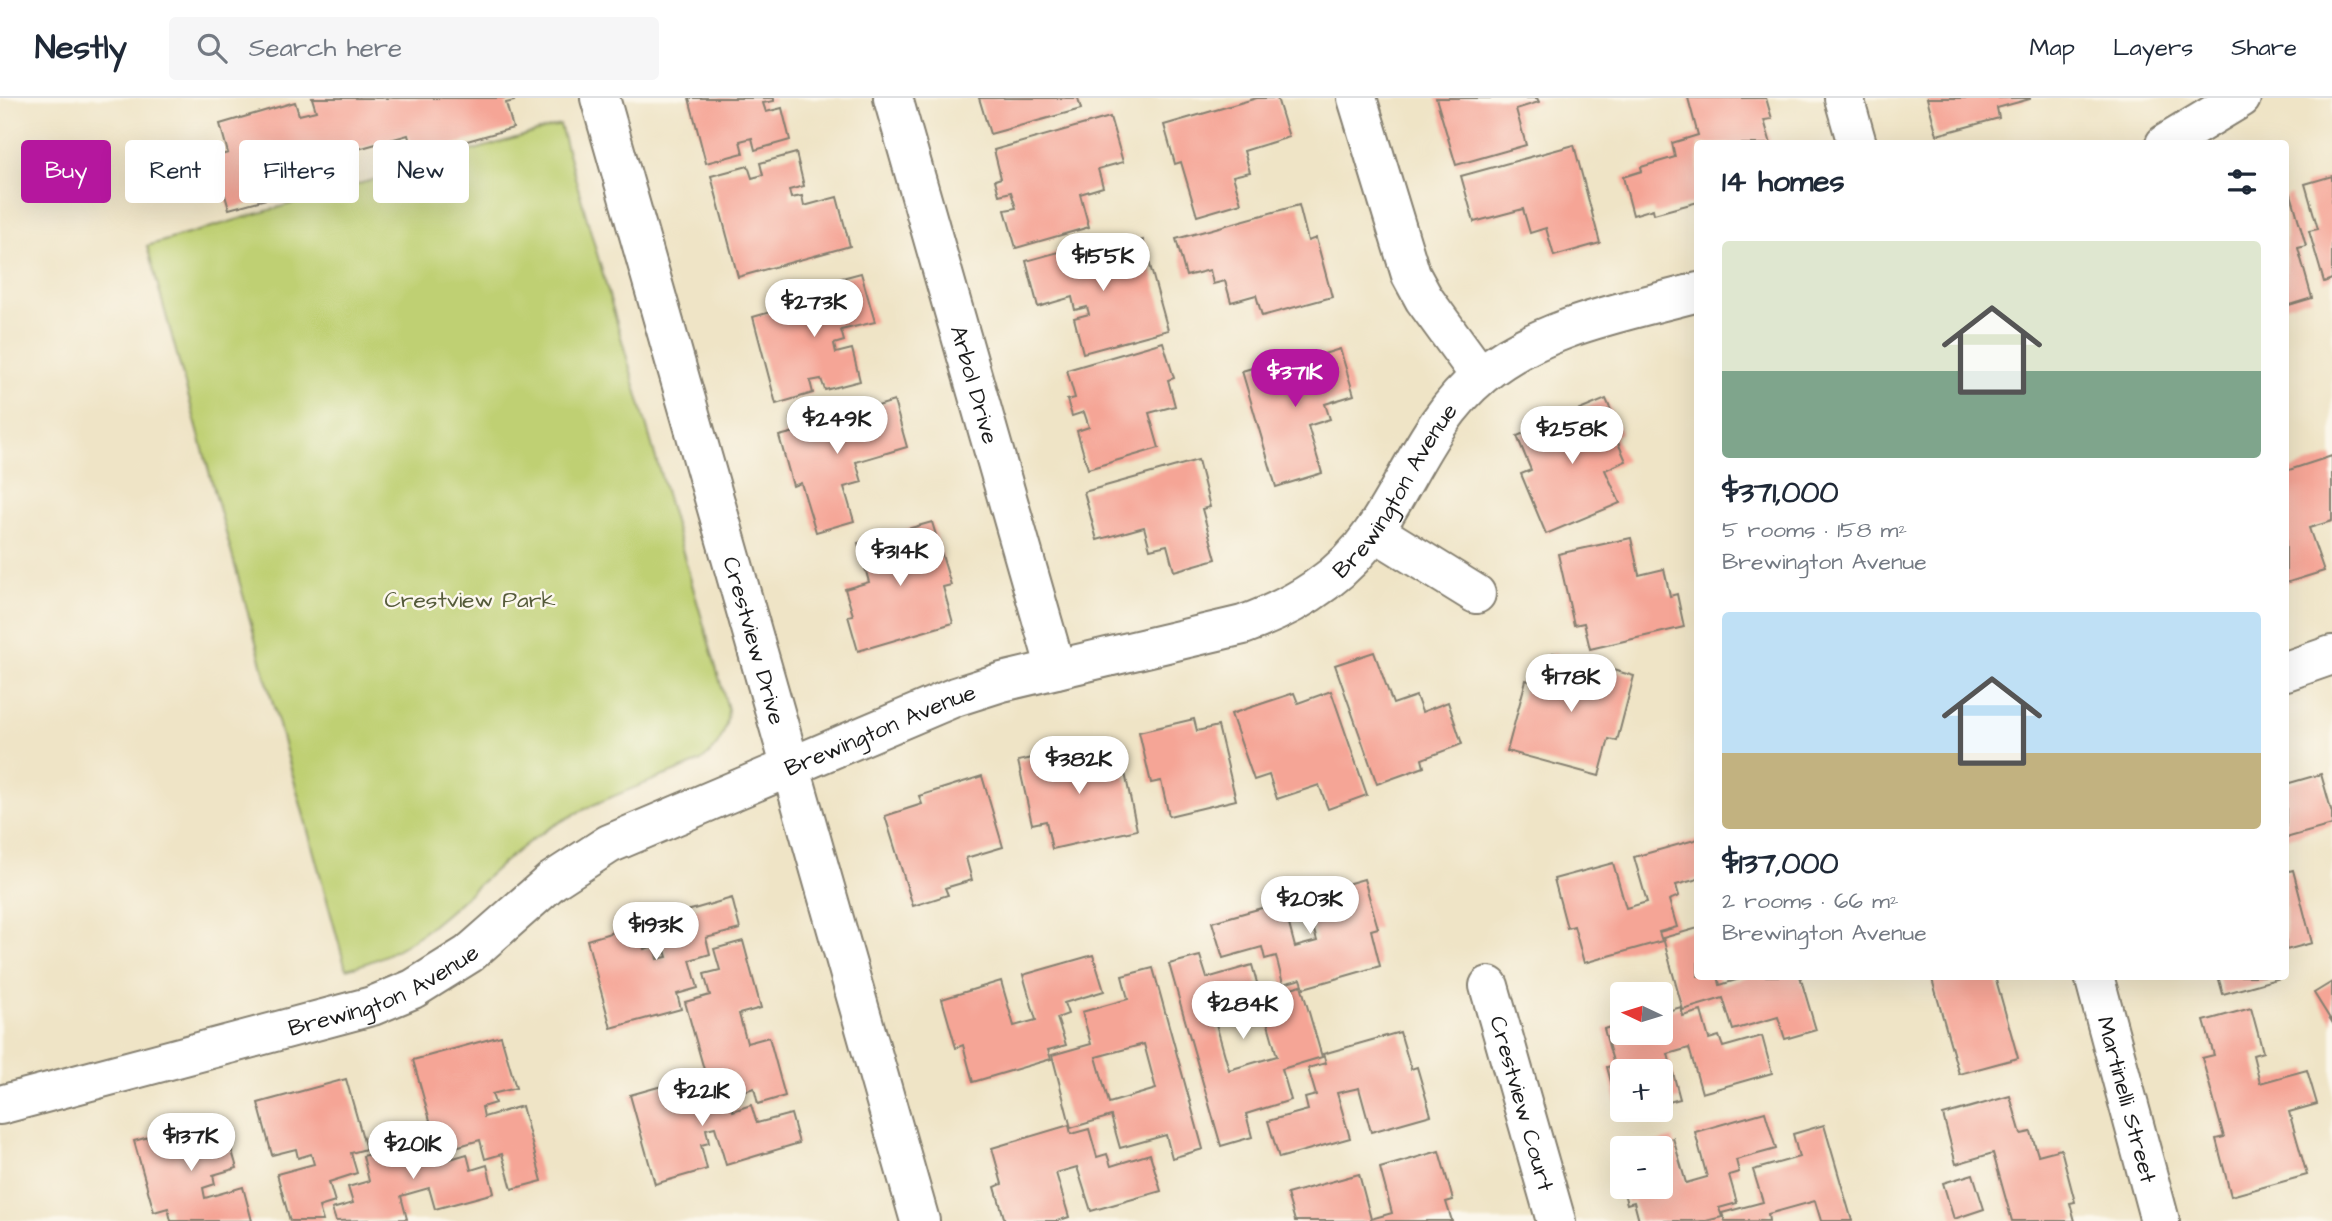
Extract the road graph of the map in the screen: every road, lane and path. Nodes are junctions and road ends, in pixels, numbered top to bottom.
1 (600, 98) edge
2 (893, 98) edge
3 (1357, 98) edge
4 (1844, 98) edge
5 (2241, 98) edge
6 (1856, 140) edge
7 (2172, 140) edge
8 (1694, 293) edge
9 (1480, 376) junction
10 (1374, 531) junction
11 (1476, 594) dead end
12 (2332, 655) edge
13 (1056, 670) junction
14 (2289, 670) edge
15 (790, 766) junction
16 (2095, 980) edge
17 (1489, 986) dead end
18 (0, 1105) edge
19 (920, 1221) edge
20 (1556, 1221) edge
21 (2160, 1221) edge

1 - 15 street, Crestview Drive
2 - 13 street, Arbol Drive
3 - 9 street
4 - 6 street
5 - 7 street
8 - 9 street, Brewington Avenue
9 - 10 street, Brewington Avenue
10 - 11 street
10 - 13 street, Brewington Avenue
12 - 14 street
13 - 15 street, Brewington Avenue
15 - 18 street, Brewington Avenue
15 - 19 street, Crestview Drive
16 - 21 street, Martinelli Street
17 - 20 street, Crestview Court

